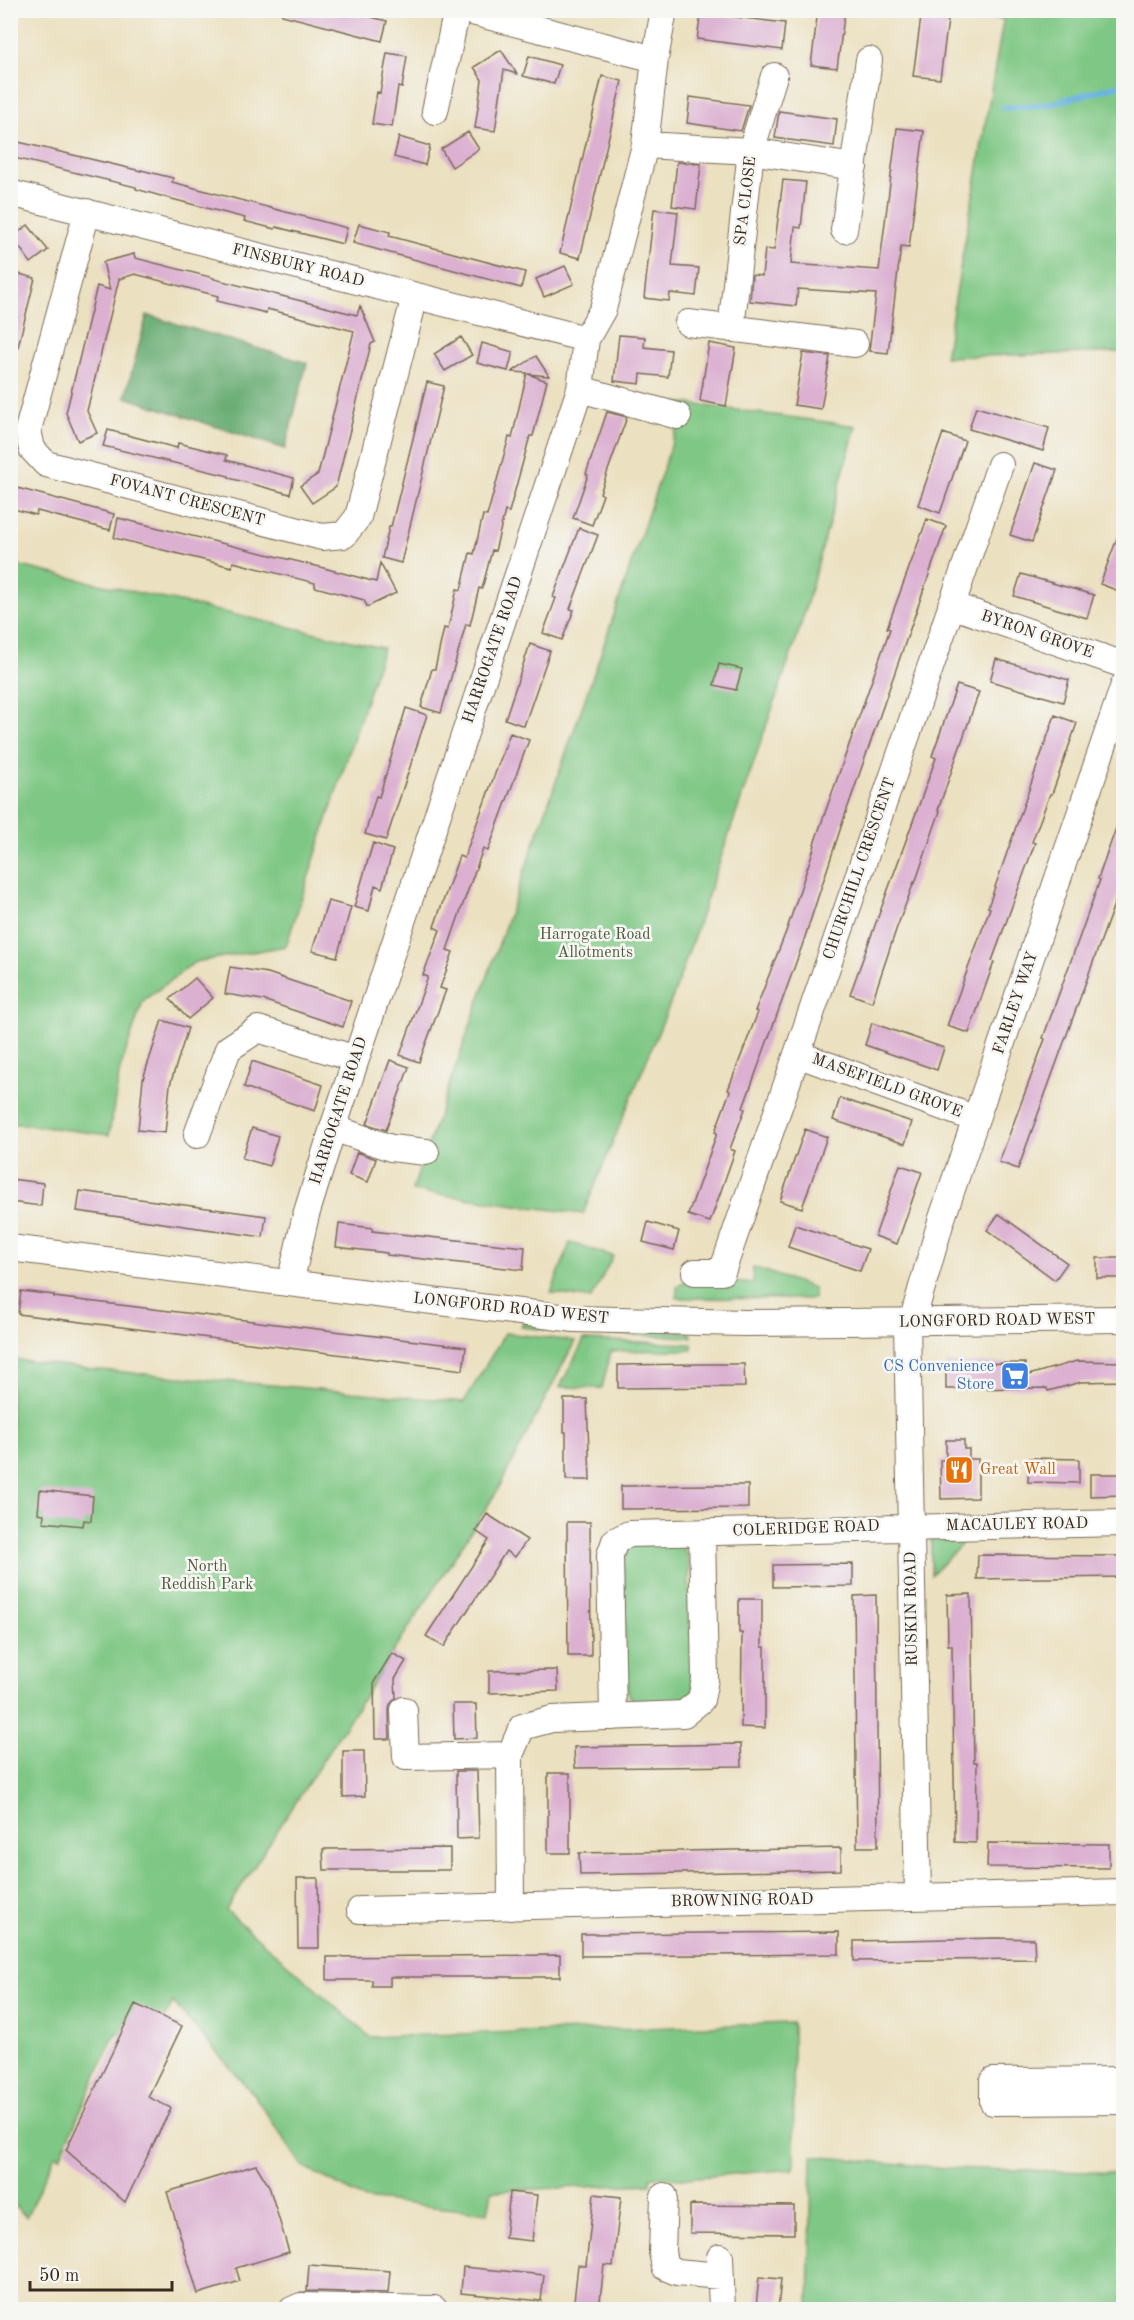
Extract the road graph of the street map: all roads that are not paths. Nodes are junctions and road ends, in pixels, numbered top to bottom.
1 (457, 10) edge
2 (464, 10) edge
3 (664, 10) edge
4 (655, 59) junction
5 (869, 60) dead end
6 (774, 76) dead end
7 (435, 111) dead end
8 (645, 144) junction
9 (751, 152) junction
10 (854, 167) junction
11 (10, 193) edge
12 (87, 212) junction
13 (844, 230) dead end
14 (415, 296) junction
15 (688, 323) dead end
16 (731, 329) junction
17 (586, 339) junction
18 (855, 344) dead end
19 (580, 389) junction
20 (678, 416) dead end
21 (1000, 465) dead end
22 (951, 605) junction
23 (1124, 665) edge
24 (1124, 685) edge
25 (797, 1054) junction
26 (356, 1059) junction
27 (976, 1119) junction
28 (333, 1128) junction
29 (197, 1135) dead end
30 (426, 1152) dead end
31 (10, 1248) edge
32 (695, 1272) dead end
33 (290, 1283) junction
34 (1124, 1319) edge
35 (910, 1322) junction
36 (1124, 1523) edge
37 (911, 1526) junction
38 (702, 1533) junction
39 (404, 1710) dead end
40 (613, 1717) junction
41 (510, 1755) junction
42 (1124, 1892) edge
43 (918, 1897) junction
44 (511, 1907) junction
45 (360, 1910) dead end
46 (1124, 2080) edge
47 (1124, 2101) edge
48 (664, 2196) dead end
49 (434, 2309) edge
50 (292, 2310) edge
51 (722, 2310) edge

1 - 7 street
2 - 4 street
3 - 4 street, HARROGATE ROAD
4 - 8 street, HARROGATE ROAD
5 - 10 street
6 - 9 street, SPA CLOSE
8 - 9 street
8 - 17 street, HARROGATE ROAD
9 - 10 street
9 - 16 street, SPA CLOSE
10 - 13 street
11 - 12 street, FINSBURY ROAD
12 - 14 street, FINSBURY ROAD
12 - 14 street, FOVANT CRESCENT
14 - 17 street, FINSBURY ROAD
15 - 16 street
16 - 18 street
17 - 19 street, HARROGATE ROAD
19 - 20 street
19 - 26 street, HARROGATE ROAD
21 - 22 street, CHURCHILL CRESCENT
22 - 23 street, BYRON GROVE
22 - 25 street, CHURCHILL CRESCENT
24 - 27 street, FARLEY WAY
25 - 27 street, MASEFIELD GROVE
25 - 32 street, CHURCHILL CRESCENT
26 - 28 street, HARROGATE ROAD
26 - 29 street
27 - 35 street, FARLEY WAY
28 - 30 street
28 - 33 street, HARROGATE ROAD
31 - 33 street, LONGFORD ROAD WEST
33 - 35 street, LONGFORD ROAD WEST
34 - 35 street, LONGFORD ROAD WEST
35 - 37 street, RUSKIN ROAD
36 - 37 street, MACAULEY ROAD
37 - 38 street, COLERIDGE ROAD
37 - 43 street, RUSKIN ROAD
38 - 40 street
38 - 40 street, COLERIDGE ROAD
39 - 41 street
40 - 41 street
41 - 44 street
42 - 43 street, BROWNING ROAD
43 - 44 street, BROWNING ROAD
44 - 45 street, BROWNING ROAD
46 - 47 street
48 - 51 street
49 - 50 street

